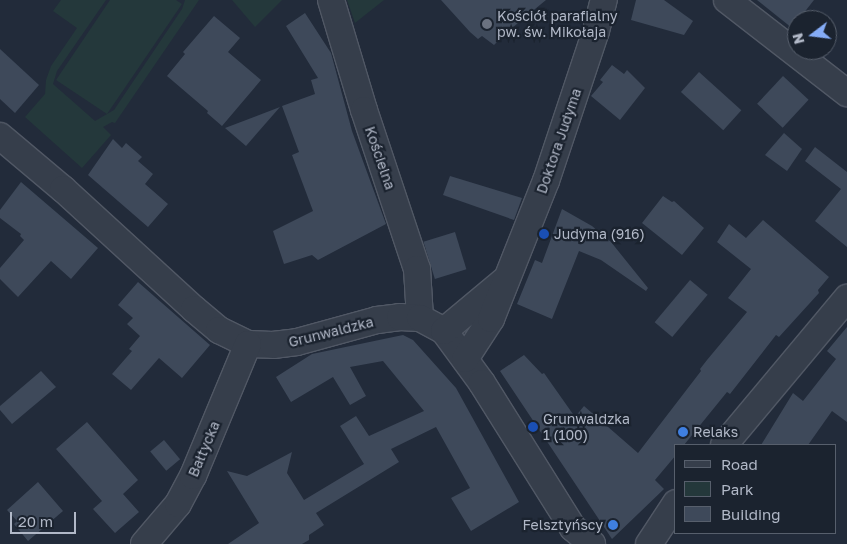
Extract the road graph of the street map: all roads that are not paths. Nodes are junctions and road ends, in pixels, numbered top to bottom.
1 (331, 0) edge
2 (604, 0) edge
3 (727, 0) edge
4 (847, 93) edge
5 (0, 136) edge
6 (507, 279) junction
7 (847, 298) edge
8 (420, 318) junction
9 (444, 331) junction
10 (248, 344) junction
11 (465, 359) junction
12 (725, 444) edge
13 (674, 506) edge
14 (144, 544) edge
15 (592, 544) edge
16 (650, 544) edge

1 - 8 street, Kościelna
2 - 6 street, Doktora Judyma
3 - 4 street
5 - 10 street, Grunwaldzka
6 - 9 street, Doktora Judyma
6 - 11 street, Doktora Judyma
7 - 12 street
8 - 9 street, Grunwaldzka
8 - 10 street, Grunwaldzka
9 - 11 street, Grunwaldzka
10 - 14 street, Bałtycka
11 - 15 street, Grunwaldzka
13 - 16 street

